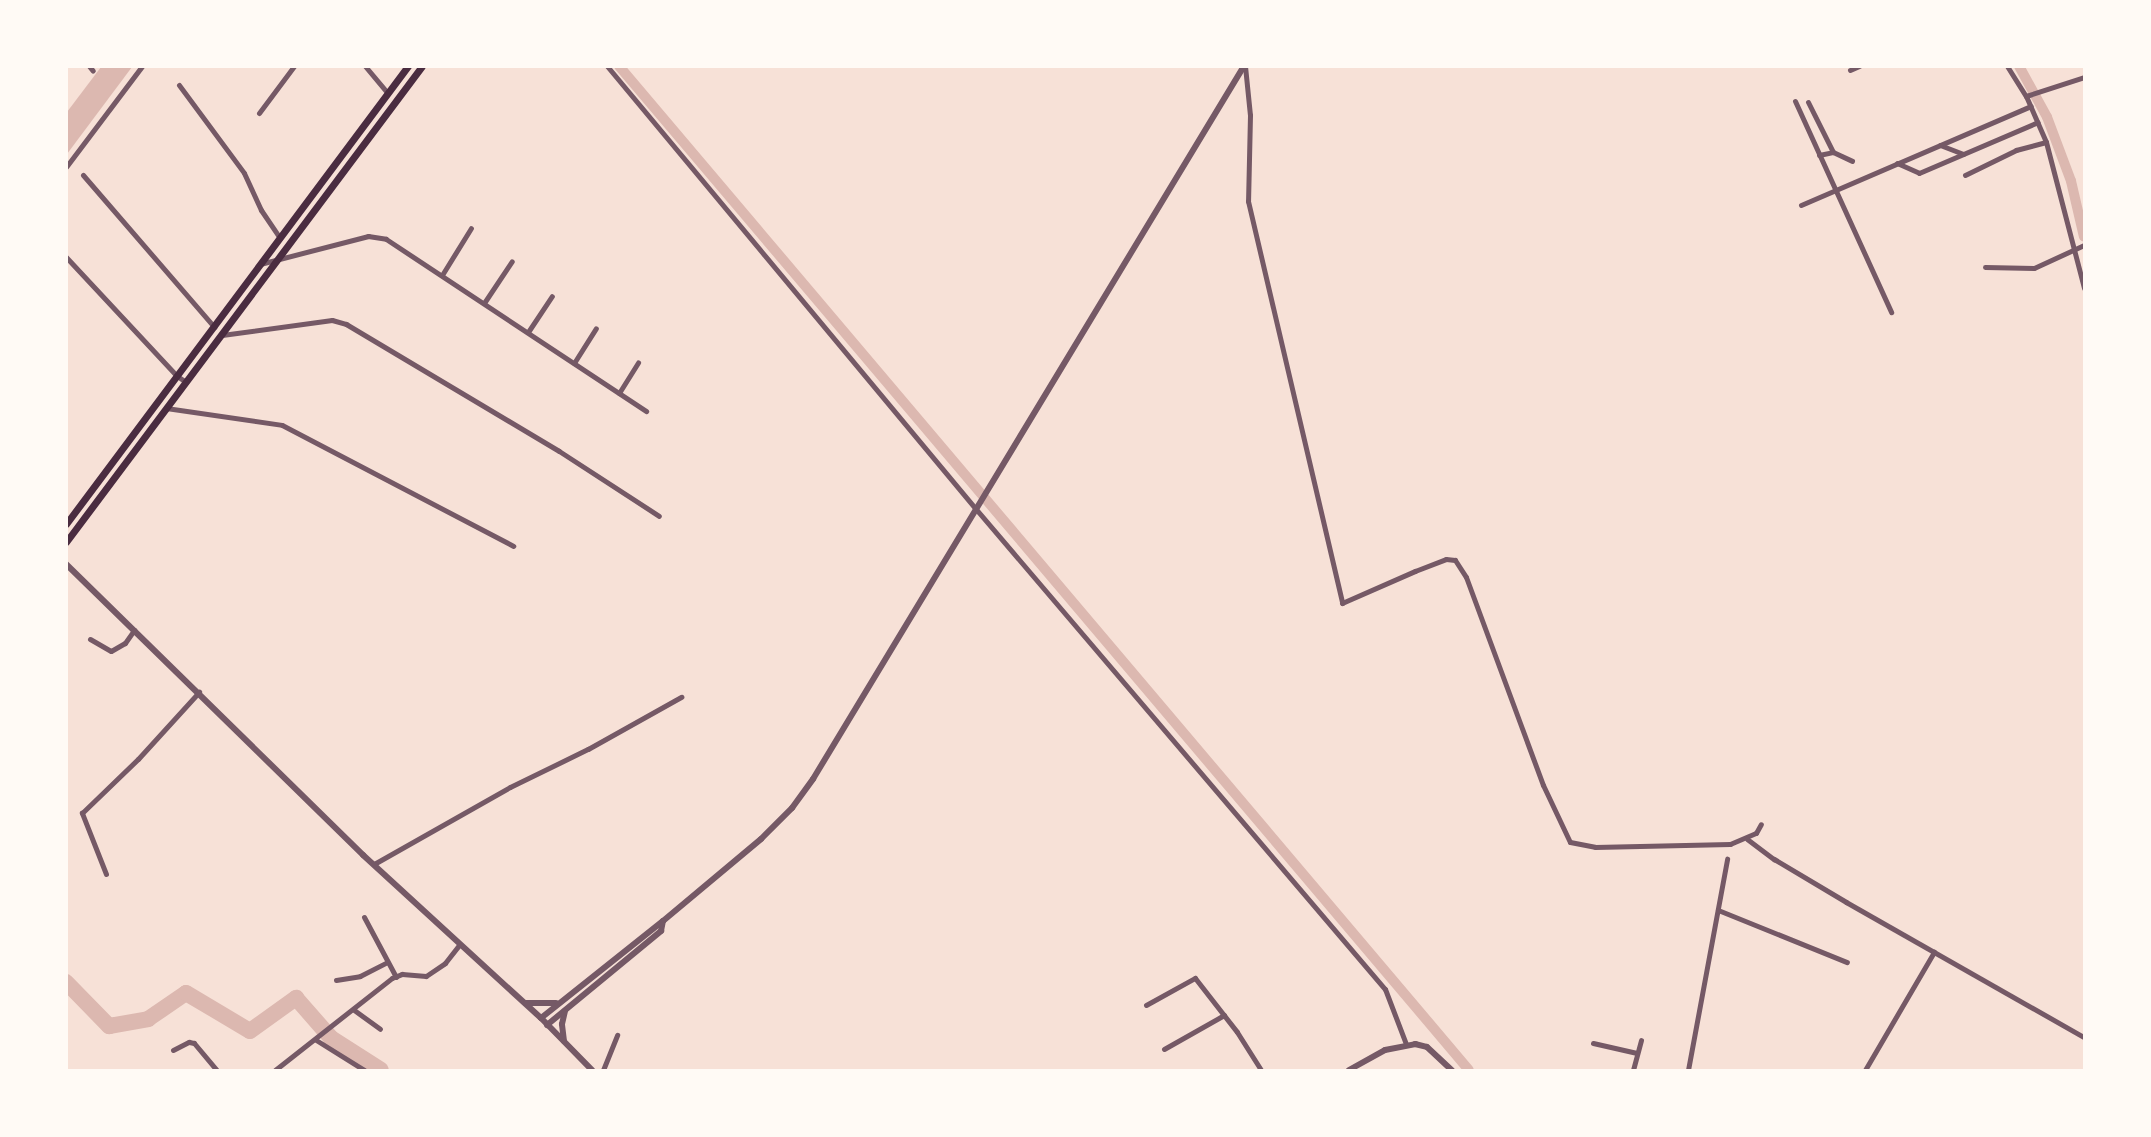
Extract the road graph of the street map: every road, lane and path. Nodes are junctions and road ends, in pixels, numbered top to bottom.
1 (142, 66) edge
2 (294, 66) edge
3 (365, 66) edge
4 (408, 66) edge
5 (422, 66) edge
6 (607, 66) edge
7 (1244, 66) edge
8 (1859, 66) edge
9 (2007, 66) edge
10 (1850, 70) dead end
11 (2084, 77) edge
12 (179, 85) dead end
13 (388, 93) junction
14 (2026, 96) junction
15 (1795, 101) dead end
16 (1808, 102) dead end
17 (2031, 106) junction
18 (259, 113) dead end
19 (2038, 122) junction
20 (2046, 142) junction
21 (1940, 145) junction
22 (1833, 152) junction
23 (1964, 154) junction
24 (1819, 155) junction
25 (1852, 161) dead end
26 (1897, 163) junction
27 (66, 167) edge
28 (83, 175) dead end
29 (1965, 175) dead end
30 (1835, 189) junction
31 (1801, 205) dead end
32 (471, 228) dead end
33 (280, 238) junction
34 (2084, 245) edge
35 (2073, 249) junction
36 (66, 257) edge
37 (512, 261) dead end
38 (275, 262) junction
39 (260, 264) junction
40 (1985, 267) dead end
41 (442, 275) junction
42 (2084, 288) edge
43 (552, 296) dead end
44 (484, 303) junction
45 (1891, 312) dead end
46 (214, 327) junction
47 (596, 328) dead end
48 (528, 332) junction
49 (221, 335) junction
50 (574, 363) junction
51 (638, 363) dead end
52 (177, 376) junction
53 (186, 382) junction
54 (620, 393) junction
55 (166, 408) junction
56 (646, 411) dead end
57 (977, 505) junction
58 (659, 516) dead end
59 (66, 524) edge
60 (66, 542) edge
61 (513, 546) dead end
62 (66, 564) edge
63 (135, 630) junction
64 (90, 639) dead end
65 (199, 692) junction
66 (681, 697) dead end
67 (1761, 824) dead end
68 (1747, 839) junction
69 (1727, 859) dead end
70 (374, 864) junction
71 (106, 874) dead end
72 (1718, 909) junction
73 (364, 918) dead end
74 (663, 921) junction
75 (460, 944) junction
76 (1934, 952) junction
77 (387, 961) junction
78 (1847, 962) dead end
79 (396, 977) junction
80 (336, 980) dead end
81 (524, 1002) junction
82 (560, 1002) junction
83 (1146, 1005) dead end
84 (566, 1009) junction
85 (354, 1010) junction
86 (1224, 1015) junction
87 (541, 1018) junction
88 (547, 1025) junction
89 (380, 1029) dead end
90 (617, 1035) dead end
91 (320, 1036) junction
92 (2084, 1037) edge
93 (1641, 1040) dead end
94 (565, 1043) junction
95 (1593, 1043) dead end
96 (1406, 1044) junction
97 (1164, 1049) dead end
98 (173, 1050) dead end
99 (1637, 1053) junction
100 (217, 1070) edge
101 (275, 1070) edge
102 (364, 1070) edge
103 (592, 1070) edge
104 (603, 1070) edge
105 (1261, 1070) edge
106 (1349, 1070) edge
107 (1452, 1070) edge
108 (1633, 1070) edge
109 (1688, 1070) edge
110 (1865, 1070) edge

1 - 27 street
2 - 18 street
3 - 13 street
4 - 13 main road
5 - 38 main road
6 - 57 street
7 - 57 street
7 - 68 street
8 - 10 street
9 - 14 street
11 - 14 street
12 - 33 street
13 - 33 main road
14 - 17 street
15 - 24 street
16 - 22 street
17 - 19 street
17 - 21 street
19 - 20 street
19 - 23 street
20 - 29 street
20 - 35 street
21 - 23 street
21 - 26 street
22 - 24 street
22 - 25 street
23 - 26 street
24 - 30 street
26 - 30 street
28 - 46 street
30 - 31 street
30 - 45 street
32 - 41 street
33 - 39 main road
34 - 35 street
35 - 40 street
35 - 42 street
36 - 52 street
37 - 44 street
38 - 39 street
38 - 41 street
38 - 49 main road
39 - 46 main road
41 - 44 street
43 - 48 street
44 - 48 street
46 - 52 main road
47 - 50 street
48 - 50 street
49 - 53 main road
49 - 58 street
50 - 54 street
51 - 54 street
52 - 53 street
52 - 59 main road
53 - 55 main road
54 - 56 street
55 - 60 main road
55 - 61 street
57 - 74 street
57 - 96 street
62 - 63 street
63 - 64 street
63 - 65 street
65 - 70 street
65 - 71 street
66 - 70 street
67 - 68 street
68 - 76 street
69 - 72 street
70 - 75 street
72 - 78 street
72 - 109 street
73 - 77 street
74 - 82 street
74 - 84 street
75 - 79 street
75 - 81 street
76 - 92 street
76 - 110 street
77 - 79 street
77 - 80 street
79 - 85 street
81 - 82 street
81 - 87 street
82 - 87 street
83 - 86 street
84 - 88 street
84 - 94 street
85 - 89 street
85 - 91 street
86 - 97 street
86 - 105 street
87 - 88 street
88 - 94 street
90 - 104 street
91 - 101 street
91 - 102 street
93 - 99 street
94 - 103 street
95 - 99 street
96 - 106 street
96 - 107 street
98 - 100 street
99 - 108 street

